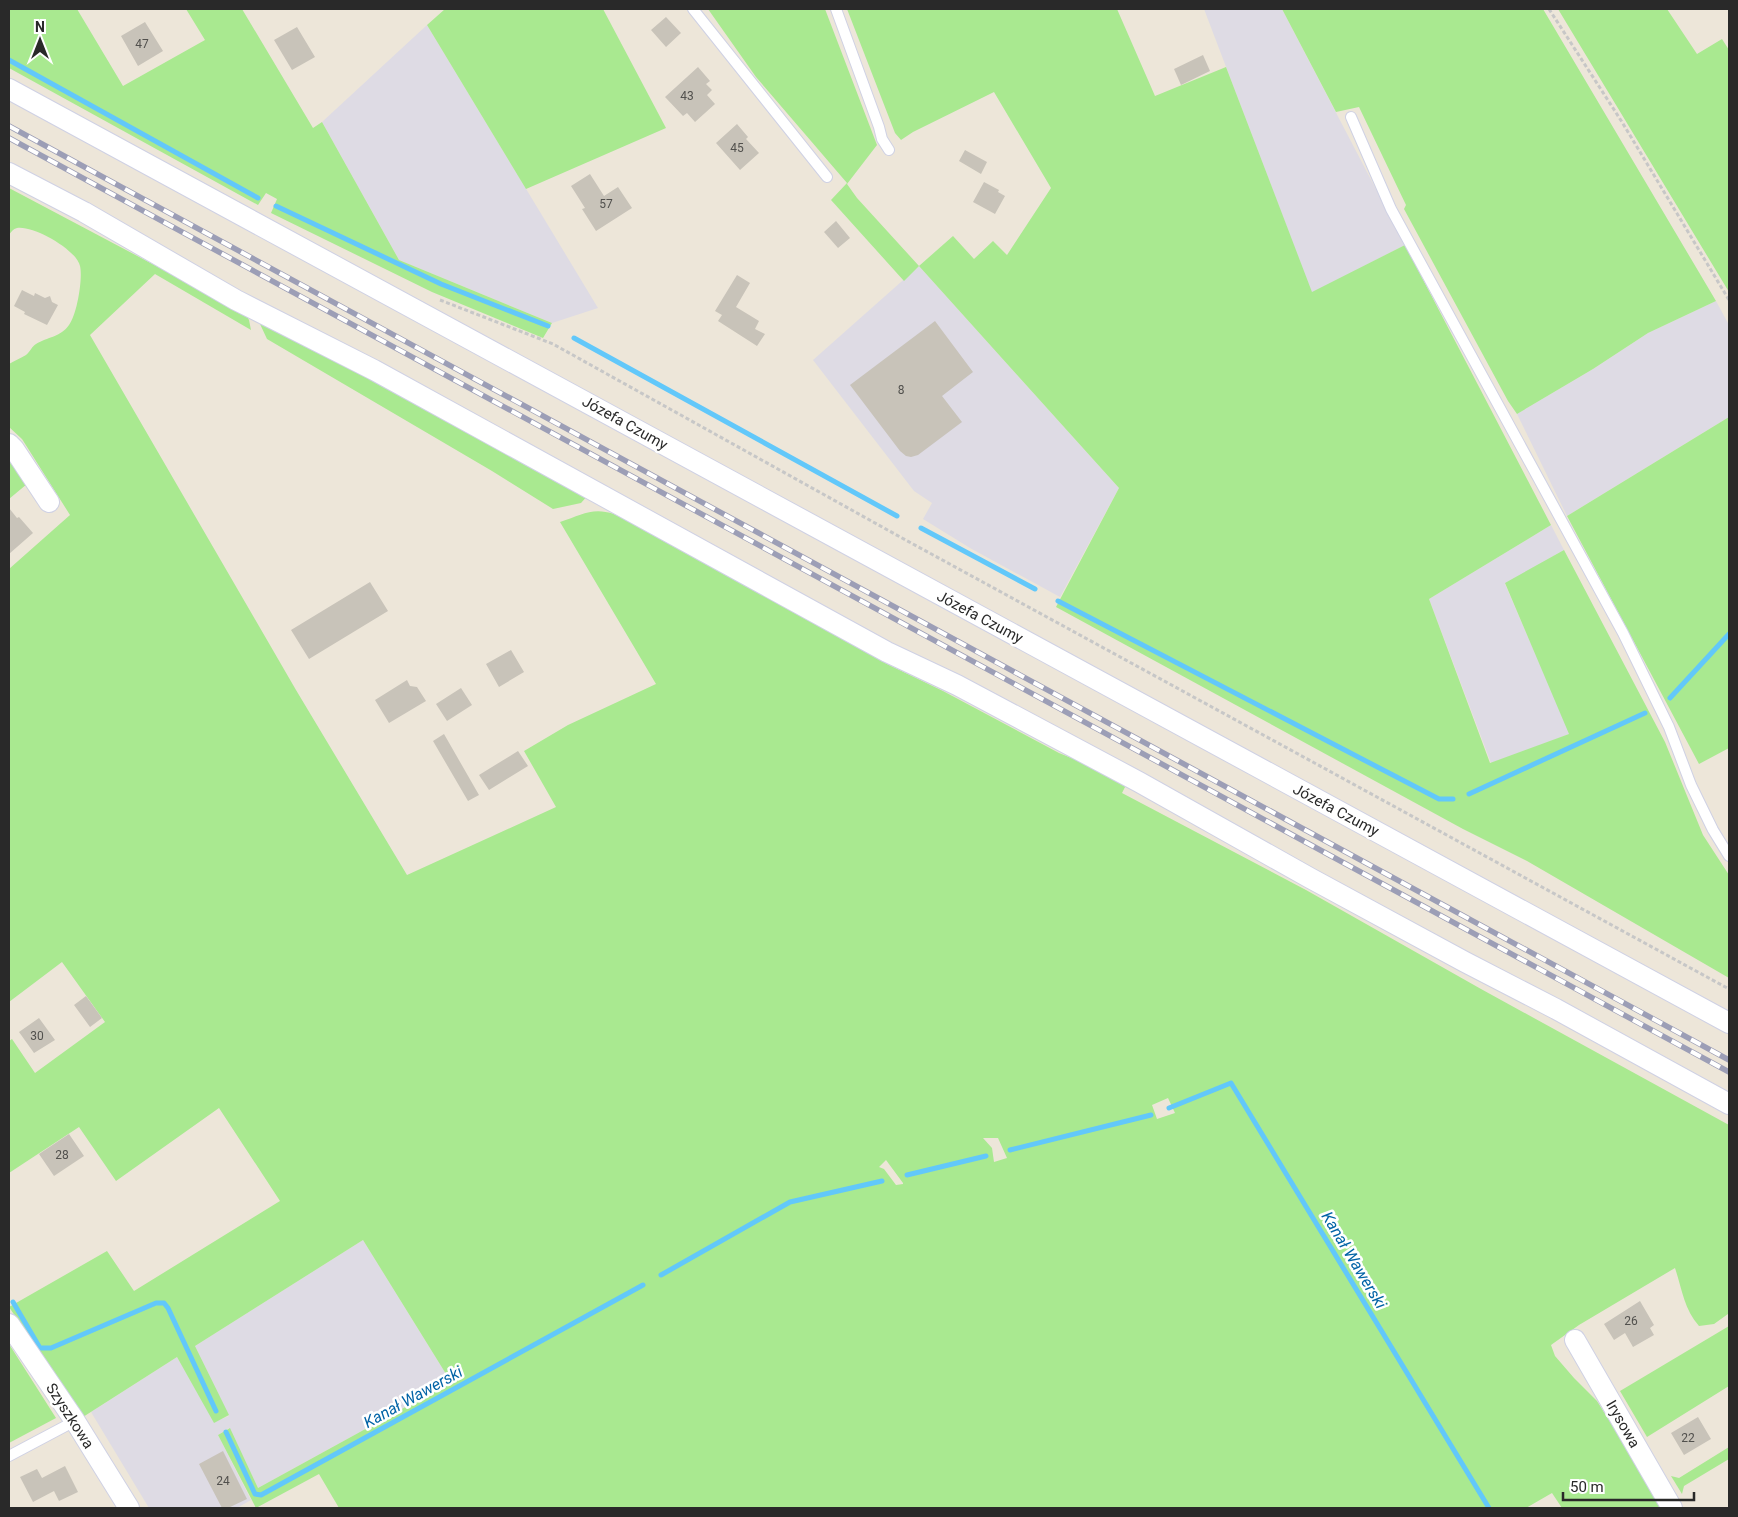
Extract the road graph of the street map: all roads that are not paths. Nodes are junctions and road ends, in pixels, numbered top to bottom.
1 (693, 9) edge
2 (836, 9) edge
3 (9, 88) edge
4 (1351, 117) dead end
5 (889, 150) dead end
6 (9, 173) edge
7 (827, 177) dead end
8 (9, 444) edge
9 (50, 502) dead end
10 (1729, 856) edge
11 (1729, 1022) edge
12 (1729, 1104) edge
13 (9, 1324) edge
14 (1575, 1340) dead end
15 (75, 1421) junction
16 (9, 1456) edge
17 (130, 1508) edge
18 (1672, 1508) edge

1 - 7 lane
2 - 5 lane
3 - 11 street, Józefa Czumy
4 - 10 lane
6 - 12 street
8 - 9 street
13 - 15 street, Szyszkowa
14 - 18 street, Irysowa
15 - 16 lane
15 - 17 street, Szyszkowa

